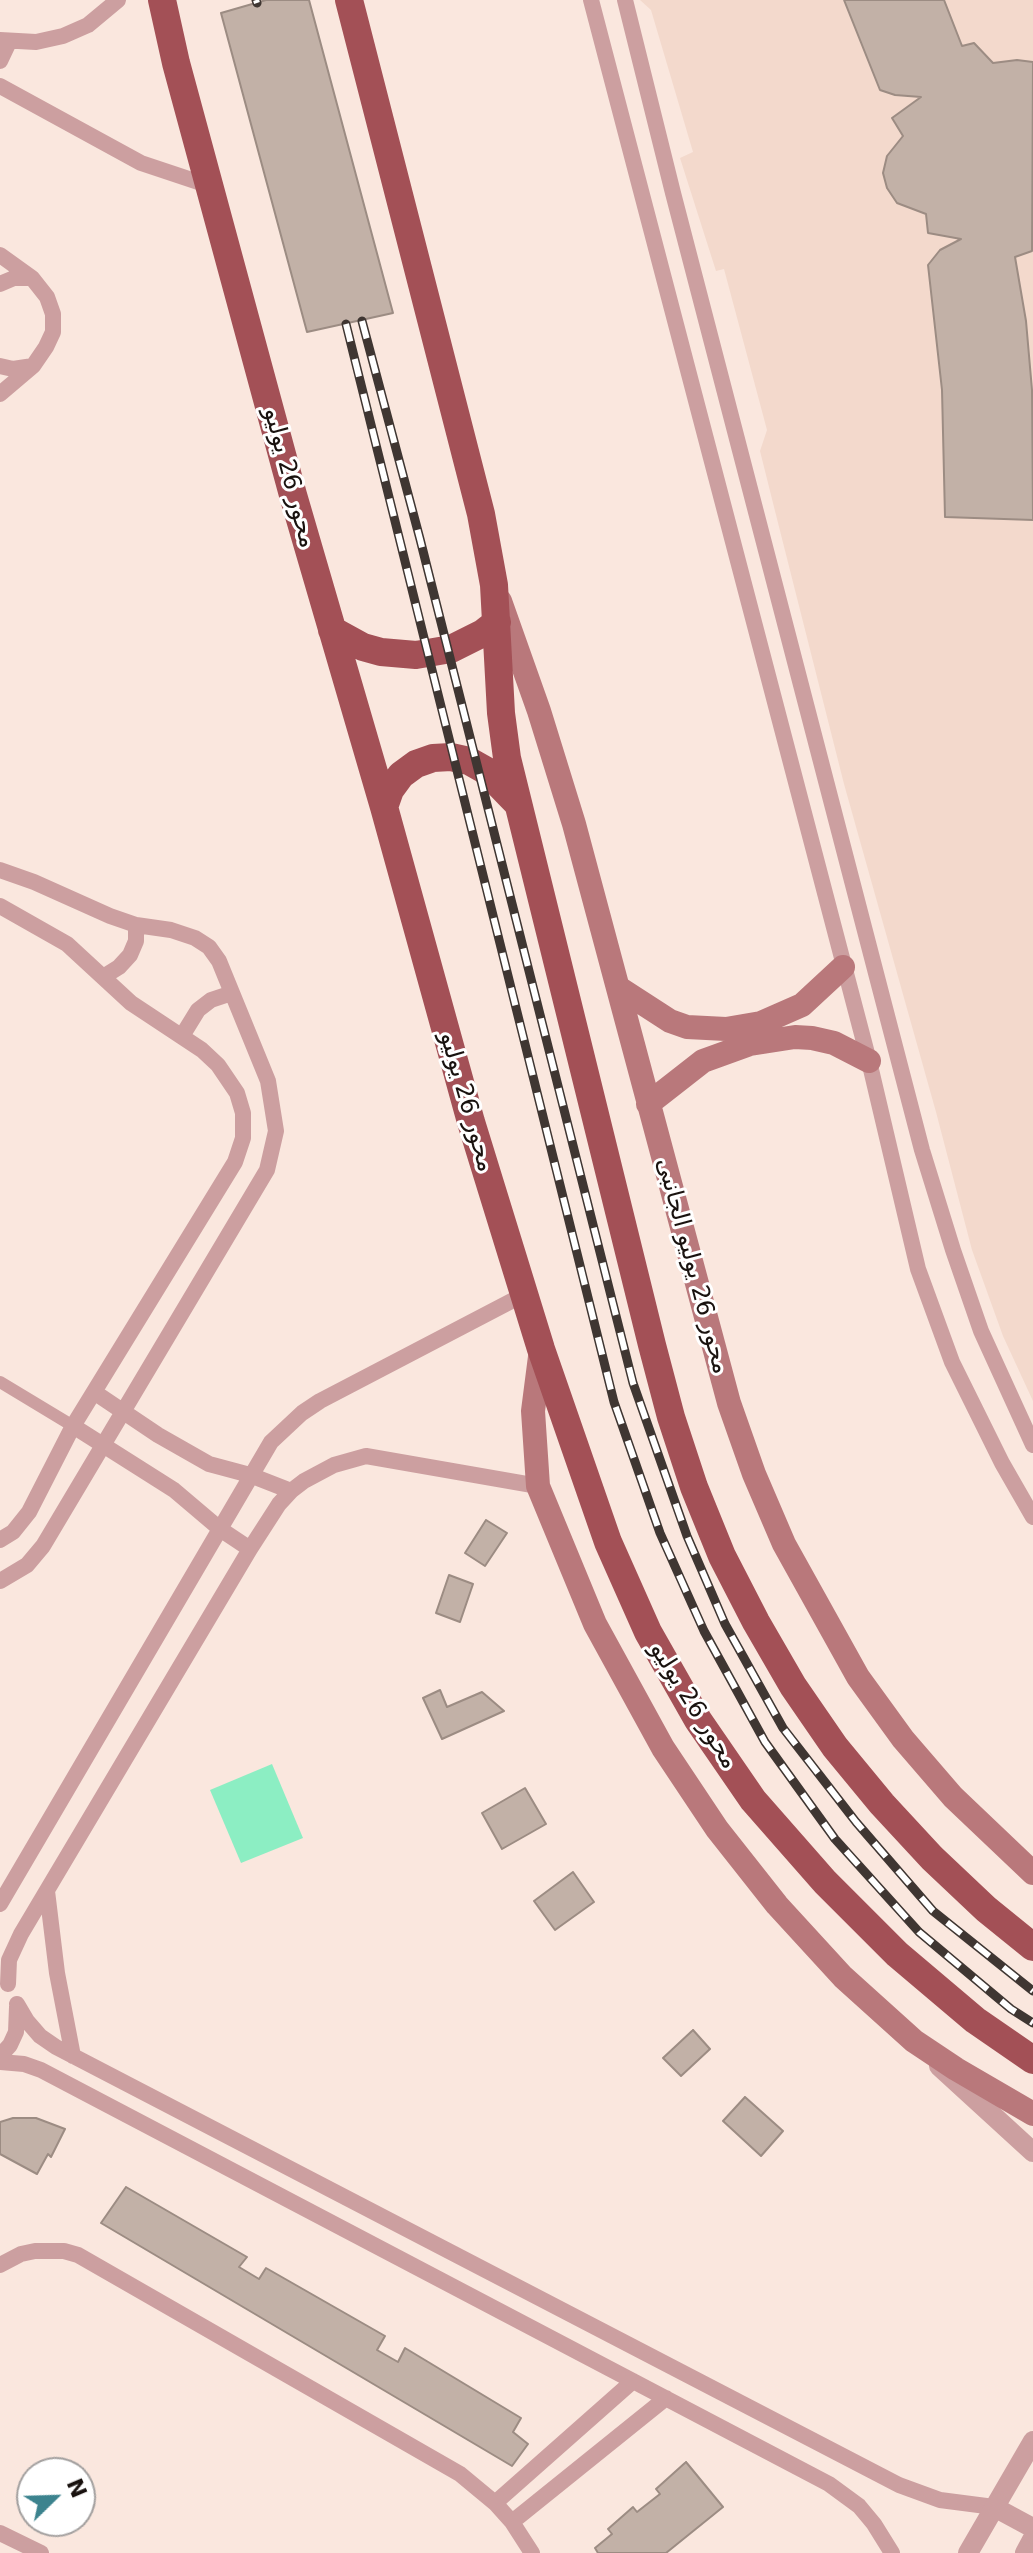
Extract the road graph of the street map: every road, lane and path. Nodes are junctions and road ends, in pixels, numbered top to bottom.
1 (118, 0) edge
2 (162, 0) edge
3 (349, 0) edge
4 (591, 0) edge
5 (625, 0) edge
6 (4, 41) edge
7 (0, 61) edge
8 (0, 86) edge
9 (210, 186) junction
10 (673, 193) junction
11 (643, 201) junction
12 (683, 231) junction
13 (653, 238) junction
14 (0, 255) edge
15 (32, 278) junction
16 (0, 284) edge
17 (0, 366) edge
18 (33, 366) junction
19 (0, 394) edge
20 (494, 585) junction
21 (497, 622) junction
22 (332, 630) junction
23 (518, 804) junction
24 (384, 807) junction
25 (0, 870) edge
26 (0, 906) edge
27 (136, 925) junction
28 (843, 967) junction
29 (103, 977) junction
30 (619, 988) junction
31 (232, 993) junction
32 (182, 1036) junction
33 (869, 1061) junction
34 (648, 1104) junction
35 (523, 1295) junction
36 (541, 1349) junction
37 (0, 1382) edge
38 (94, 1392) junction
39 (123, 1412) junction
40 (73, 1426) junction
41 (104, 1445) junction
42 (1033, 1445) edge
43 (250, 1475) junction
44 (538, 1486) junction
45 (291, 1491) junction
46 (1033, 1517) edge
47 (220, 1529) junction
48 (0, 1540) edge
49 (250, 1549) junction
50 (0, 1581) edge
51 (1033, 1873) edge
52 (47, 1891) junction
53 (0, 1904) edge
54 (1033, 1947) edge
55 (4, 1980) edge
56 (17, 2004) junction
57 (914, 2041) junction
58 (0, 2056) edge
59 (73, 2056) junction
60 (1033, 2060) edge
61 (0, 2062) edge
62 (1033, 2114) edge
63 (1033, 2152) edge
64 (0, 2265) edge
65 (633, 2381) junction
66 (666, 2398) junction
67 (772, 2419) junction
68 (1033, 2441) edge
69 (760, 2447) junction
70 (495, 2503) junction
71 (994, 2507) junction
72 (512, 2522) junction
73 (1033, 2528) edge
74 (0, 2533) edge
75 (1033, 2538) edge
76 (41, 2553) edge
77 (532, 2553) edge
78 (892, 2553) edge
79 (968, 2553) edge
80 (1025, 2553) edge

1 - 6 street
2 - 9 highway, محور 26 يوليو
3 - 20 highway
4 - 11 street
5 - 10 street
6 - 7 street
8 - 9 street
9 - 22 highway, محور 26 يوليو
10 - 11 street
10 - 12 street
11 - 13 street
12 - 13 street
12 - 42 street
13 - 28 street
14 - 15 street
15 - 16 street
15 - 18 street
17 - 18 street
18 - 19 street
20 - 21 highway
20 - 30 main road, محور 26 يوليو الجانبى
21 - 22 highway
21 - 23 highway
22 - 24 highway, محور 26 يوليو
23 - 24 highway
23 - 54 highway
24 - 35 highway, محور 26 يوليو
25 - 27 street
26 - 29 street
27 - 29 street
27 - 31 street
28 - 30 main road
28 - 33 street
29 - 32 street
30 - 34 main road, محور 26 يوليو الجانبى
31 - 32 street
31 - 39 street
32 - 38 street
33 - 34 main road
33 - 46 street
34 - 51 main road, محور 26 يوليو الجانبى
35 - 36 highway, محور 26 يوليو
35 - 43 street
36 - 44 main road
36 - 60 highway, محور 26 يوليو
37 - 40 street
38 - 39 street
38 - 40 street
39 - 41 street
39 - 43 street
40 - 41 street
40 - 48 street
41 - 47 street
41 - 50 street
43 - 45 street
43 - 47 street
44 - 45 street
44 - 57 main road
45 - 49 street
47 - 49 street
47 - 53 street
49 - 52 street
52 - 55 street
52 - 59 street
55 - 56 street
56 - 58 street
56 - 59 street
57 - 62 main road
57 - 63 street
59 - 67 street
61 - 65 street
64 - 70 street
65 - 66 street
65 - 70 street
66 - 69 street
66 - 72 street
67 - 69 street
67 - 71 street
68 - 71 street
69 - 78 street
70 - 72 street
71 - 73 street
71 - 79 street
72 - 77 street
74 - 76 street
75 - 80 street

